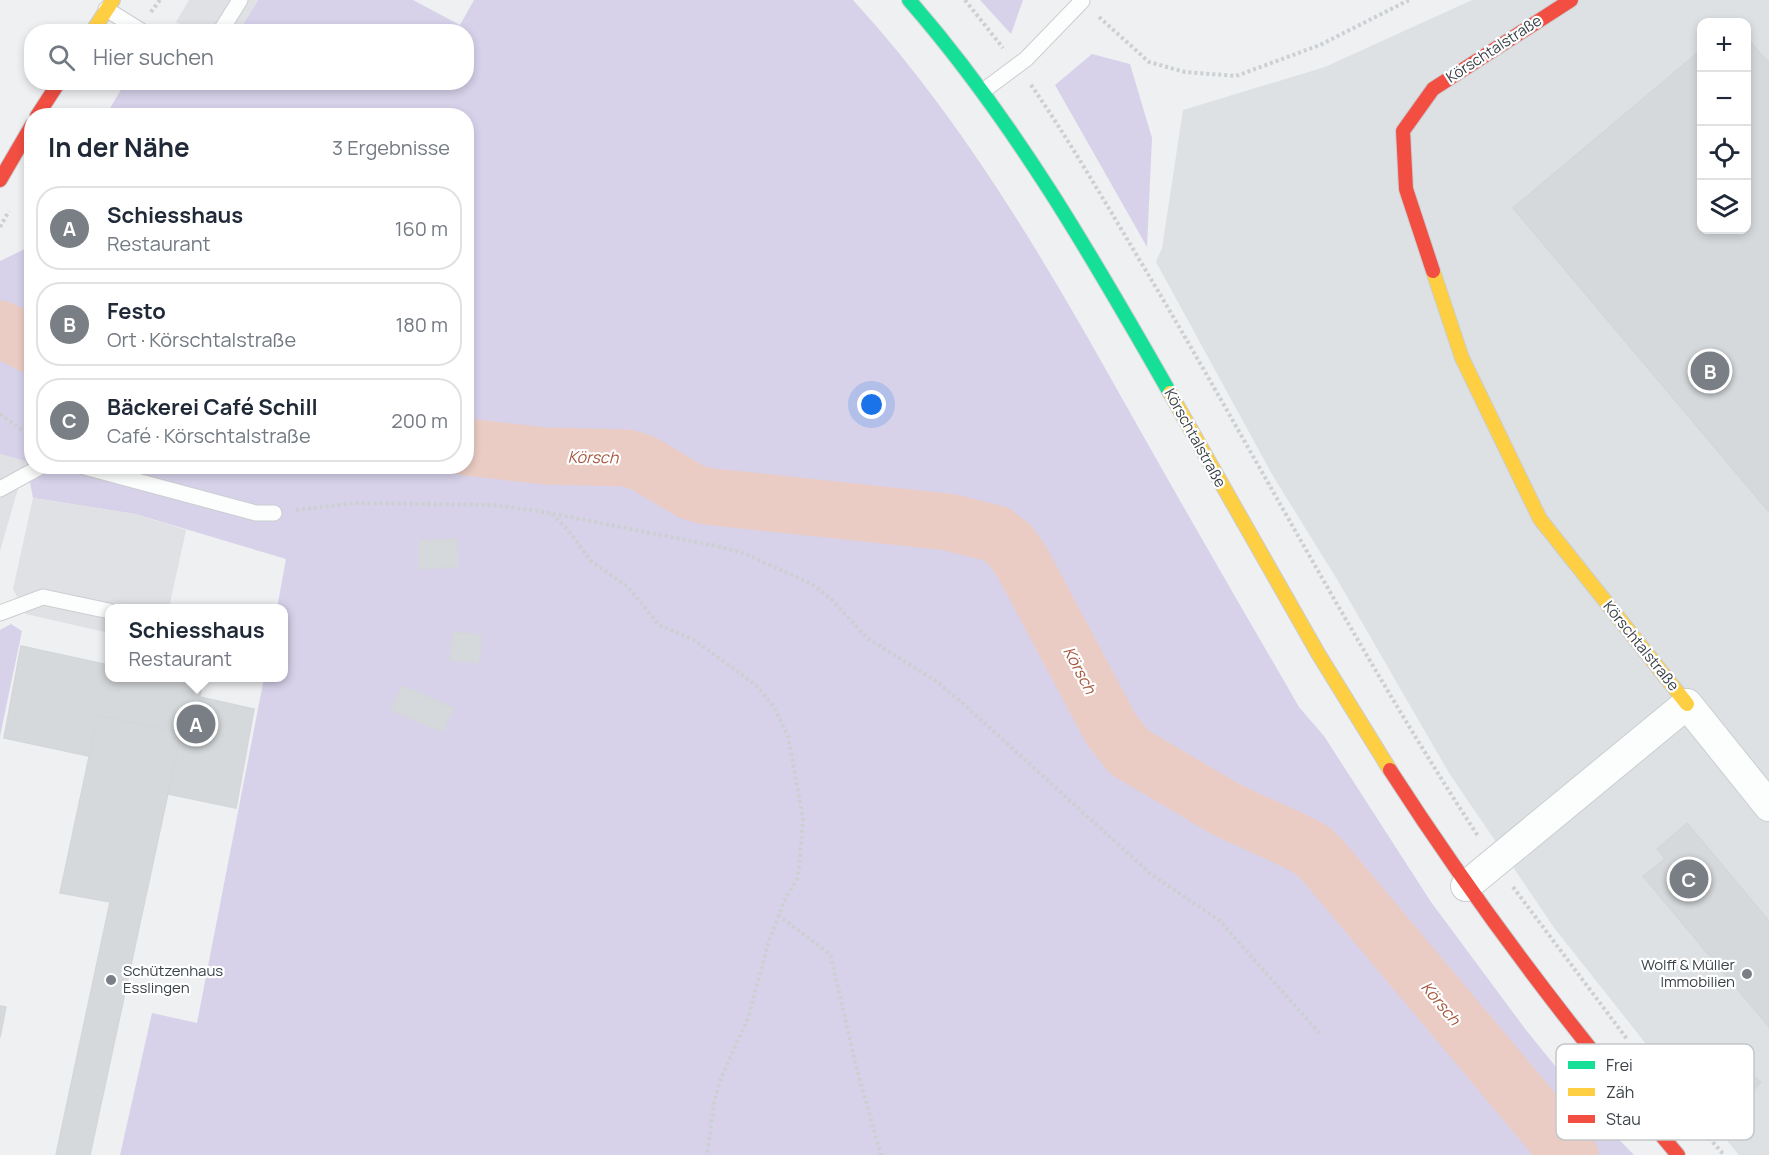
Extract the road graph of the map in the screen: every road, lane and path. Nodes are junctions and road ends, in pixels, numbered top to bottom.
1 (240, 0) edge
2 (909, 0) edge
3 (965, 0) edge
4 (1409, 0) edge
5 (1571, 0) edge
6 (1082, 1) edge
7 (109, 5) edge
8 (97, 24) edge
9 (133, 24) edge
10 (225, 24) edge
11 (1018, 66) junction
12 (54, 90) edge
13 (983, 91) junction
14 (42, 108) edge
15 (24, 138) edge
16 (0, 180) edge
17 (0, 414) edge
18 (24, 431) edge
19 (27, 474) edge
20 (111, 474) edge
21 (0, 489) edge
22 (274, 513) joint
23 (551, 514) junction
24 (105, 610) edge
25 (0, 614) edge
26 (1687, 704) junction
27 (1769, 806) edge
28 (1496, 862) junction
29 (1466, 886) junction
30 (778, 915) junction
31 (1321, 1035) dead end
32 (1585, 1044) edge
33 (1631, 1044) dead end
34 (1665, 1140) edge
35 (1711, 1140) edge
36 (707, 1155) edge
37 (881, 1155) edge
38 (1678, 1155) edge
39 (1724, 1155) edge

1 - 10 lane
2 - 13 main road, Körschtalstraße
3 - 11 path
4 - 6 path
5 - 26 main road, Körschtalstraße
6 - 11 lane
7 - 8 main road
7 - 9 lane
11 - 13 lane
11 - 28 path
12 - 14 main road
13 - 29 main road, Körschtalstraße
15 - 16 main road
17 - 18 path
19 - 21 lane
20 - 22 lane
22 - 23 path
23 - 30 path
23 - 31 path
24 - 25 lane
26 - 27 street, Körschtalstraße
26 - 28 street, Körschtalstraße
28 - 29 street, Körschtalstraße
28 - 33 path
29 - 32 main road, Körschtalstraße
30 - 36 path
30 - 37 path
34 - 38 main road, Körschtalstraße
35 - 39 path

